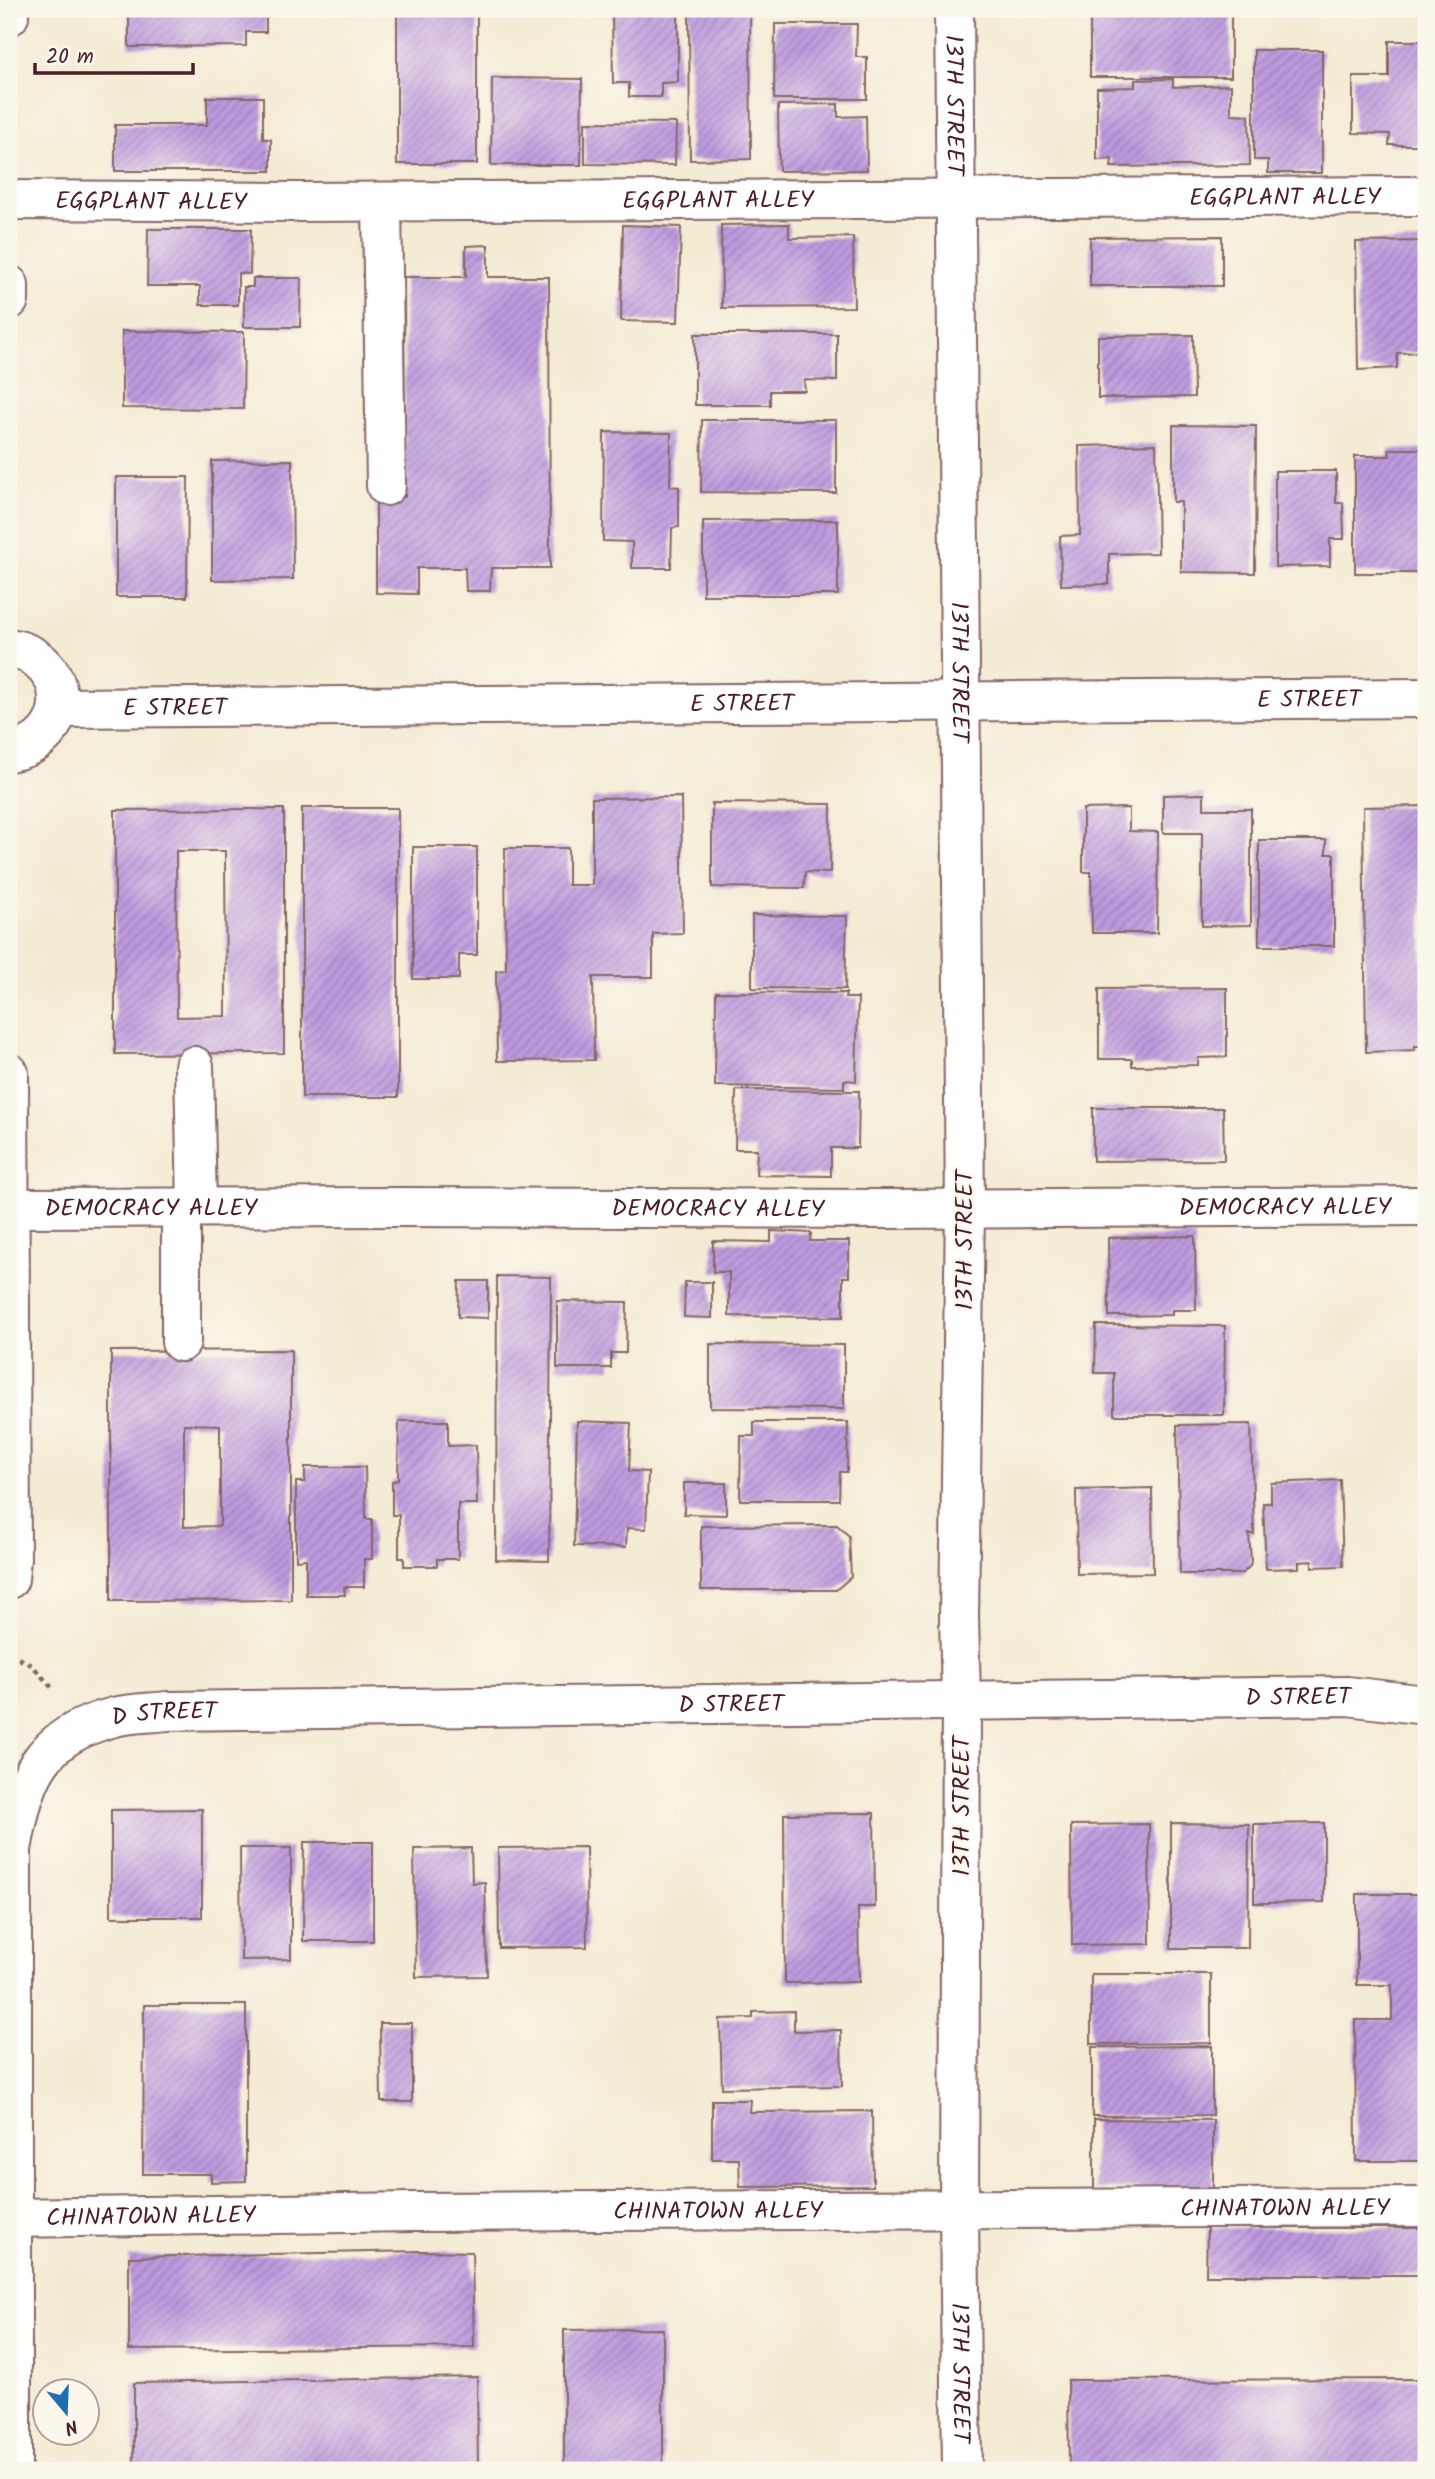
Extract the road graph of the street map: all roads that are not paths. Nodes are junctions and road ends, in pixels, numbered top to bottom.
1 (9, 9) edge
2 (954, 9) edge
3 (9, 16) edge
4 (1426, 196) edge
5 (9, 200) edge
6 (954, 200) junction
7 (382, 202) junction
8 (9, 285) edge
9 (9, 300) edge
10 (386, 486) dead end
11 (9, 648) edge
12 (1426, 698) edge
13 (959, 701) junction
14 (58, 708) junction
15 (9, 752) edge
16 (194, 1066) dead end
17 (9, 1073) edge
18 (1426, 1206) edge
19 (9, 1208) edge
20 (189, 1208) junction
21 (965, 1209) junction
22 (181, 1342) dead end
23 (9, 1579) edge
24 (961, 1700) junction
25 (1426, 1704) edge
26 (1426, 2207) edge
27 (959, 2209) junction
28 (10, 2218) edge
29 (12, 2470) edge
30 (962, 2470) edge

1 - 3 street
2 - 6 street, 13TH STREET
4 - 6 street, EGGPLANT ALLEY
5 - 7 street, EGGPLANT ALLEY
6 - 7 street, EGGPLANT ALLEY
6 - 13 street, 13TH STREET
7 - 10 street
8 - 9 street
11 - 14 street
12 - 13 street, E STREET
13 - 14 street, E STREET
13 - 21 street, 13TH STREET
14 - 15 street
16 - 20 street
17 - 19 street
18 - 21 street, DEMOCRACY ALLEY
19 - 20 street, DEMOCRACY ALLEY
19 - 23 street
20 - 21 street, DEMOCRACY ALLEY
20 - 22 street
21 - 24 street, 13TH STREET
24 - 25 street, D STREET
24 - 27 street, 13TH STREET
24 - 28 street, D STREET
26 - 27 street, CHINATOWN ALLEY
27 - 28 street, CHINATOWN ALLEY
27 - 30 street, 13TH STREET
28 - 29 street

